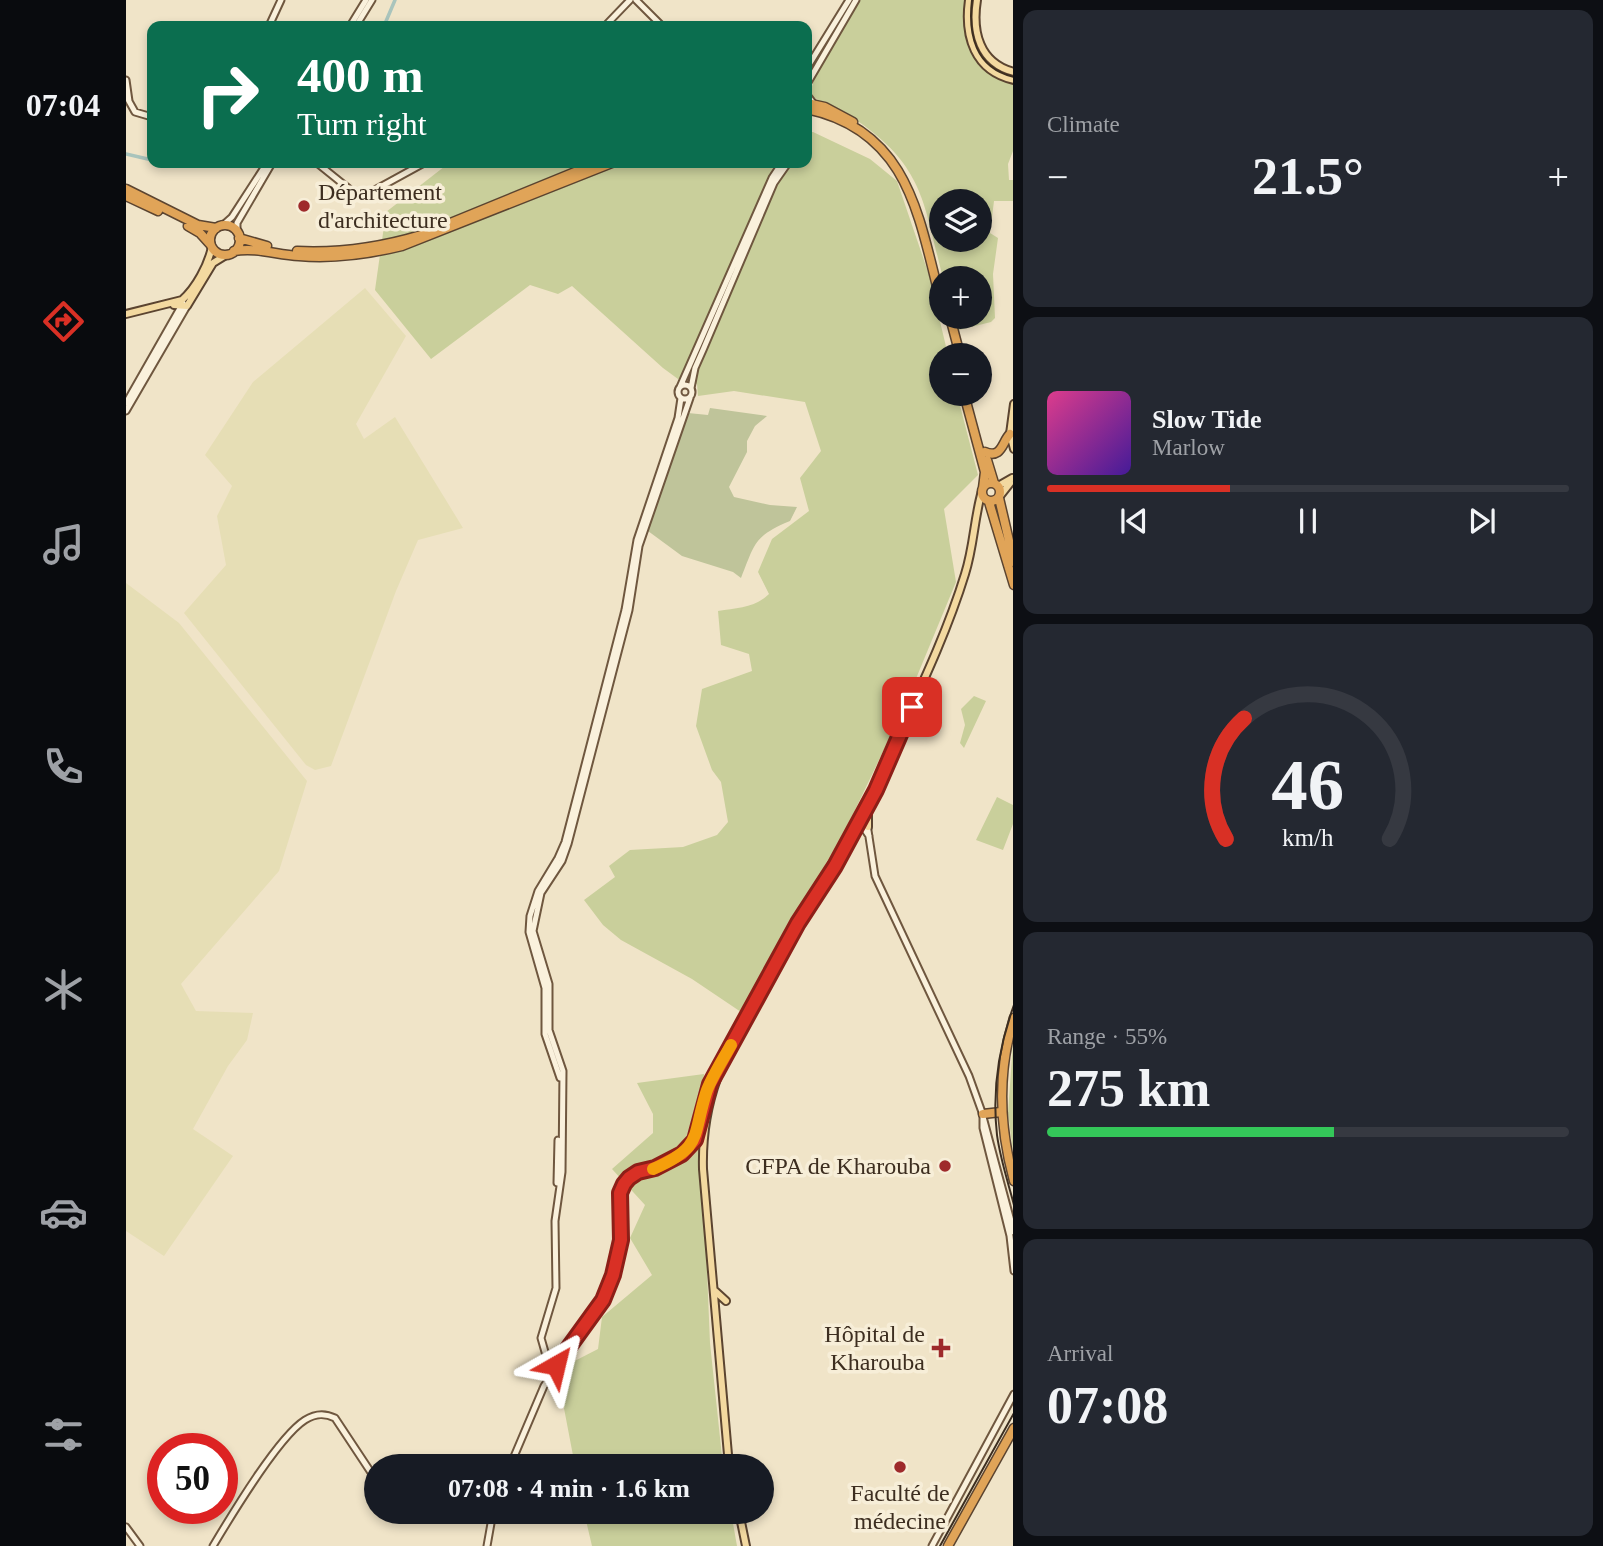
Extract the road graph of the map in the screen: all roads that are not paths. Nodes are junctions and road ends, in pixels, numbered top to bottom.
1 (281, 0) edge
2 (366, 0) edge
3 (372, 0) edge
4 (630, 0) edge
5 (636, 0) edge
6 (849, 0) edge
7 (856, 0) edge
8 (969, 0) edge
9 (976, 0) edge
10 (271, 21) edge
11 (353, 21) edge
12 (359, 21) edge
13 (610, 21) edge
14 (657, 21) edge
15 (812, 60) edge
16 (1013, 72) edge
17 (812, 76) edge
18 (126, 80) edge
19 (1013, 80) edge
20 (128, 99) edge
21 (812, 106) edge
22 (812, 106) edge
23 (147, 116) edge
24 (264, 168) edge
25 (269, 168) edge
26 (323, 168) edge
27 (415, 168) edge
28 (585, 168) edge
29 (599, 168) edge
30 (779, 168) edge
31 (784, 168) edge
32 (126, 189) edge
33 (126, 196) edge
34 (220, 227) junction
35 (239, 235) junction
36 (211, 245) junction
37 (230, 253) junction
38 (931, 266) edge
39 (937, 266) edge
40 (188, 294) junction
41 (168, 305) junction
42 (184, 306) junction
43 (126, 314) edge
44 (680, 387) junction
45 (691, 388) junction
46 (681, 398) junction
47 (690, 398) junction
48 (126, 403) edge
49 (1013, 404) edge
50 (968, 406) edge
51 (973, 406) edge
52 (126, 411) edge
53 (1010, 434) junction
54 (1013, 449) edge
55 (985, 453) junction
56 (1013, 478) edge
57 (996, 485) junction
58 (982, 489) junction
59 (999, 497) junction
60 (988, 501) junction
61 (976, 513) junction
62 (1013, 562) edge
63 (1013, 586) edge
64 (890, 755) junction
65 (868, 804) junction
66 (859, 818) junction
67 (866, 828) junction
68 (852, 834) junction
69 (831, 872) junction
70 (1013, 1018) edge
71 (1013, 1034) edge
72 (719, 1069) junction
73 (1001, 1112) junction
74 (983, 1115) junction
75 (1013, 1165) edge
76 (1013, 1181) edge
77 (559, 1197) junction
78 (1013, 1232) edge
79 (1013, 1271) edge
80 (714, 1289) junction
81 (716, 1313) junction
82 (556, 1365) junction
83 (1013, 1394) edge
84 (1013, 1428) edge
85 (1013, 1437) edge
86 (515, 1454) edge
87 (728, 1454) edge
88 (364, 1462) edge
89 (491, 1524) edge
90 (741, 1524) edge
91 (126, 1527) edge
92 (140, 1546) edge
93 (212, 1546) edge
94 (487, 1546) edge
95 (746, 1546) edge
96 (932, 1546) edge
97 (948, 1546) edge
98 (954, 1546) edge

1 - 10 street
2 - 11 street
3 - 12 street
4 - 13 street
5 - 14 street
6 - 15 street
7 - 17 street
8 - 19 main road
9 - 16 main road
18 - 20 street
20 - 23 street
21 - 39 highway
22 - 38 highway
24 - 34 street
25 - 35 street
26 - 27 street
28 - 35 highway
29 - 37 highway
30 - 44 street
31 - 45 street
32 - 34 highway
33 - 36 highway
34 - 35 highway
34 - 36 highway
35 - 37 highway
36 - 37 highway
36 - 40 main road
37 - 42 main road
40 - 41 main road
40 - 42 street
41 - 42 main road
41 - 43 main road
42 - 48 street
42 - 52 street
44 - 45 street
44 - 46 street
45 - 47 street
46 - 47 street
46 - 77 street
47 - 77 street
49 - 53 main road
50 - 58 highway
51 - 55 highway
53 - 54 main road
53 - 55 highway
55 - 57 highway
56 - 57 main road
56 - 59 main road
57 - 58 highway
57 - 59 highway
58 - 60 highway
58 - 61 main road
59 - 60 highway
59 - 62 highway
60 - 61 main road
60 - 63 highway
61 - 64 main road
64 - 65 main road
64 - 66 main road
65 - 66 main road
65 - 67 main road
66 - 67 street
66 - 68 main road
66 - 69 main road
67 - 68 main road
67 - 74 street
68 - 69 main road
69 - 72 main road
70 - 73 highway
71 - 75 highway
72 - 80 main road
72 - 82 street
73 - 74 highway
73 - 76 highway
74 - 78 street
74 - 79 street
77 - 82 street
80 - 81 main road
80 - 81 main road
81 - 87 main road
82 - 86 street
83 - 96 street
84 - 97 highway
85 - 98 highway
88 - 93 street
89 - 94 street
90 - 95 main road
91 - 92 street

